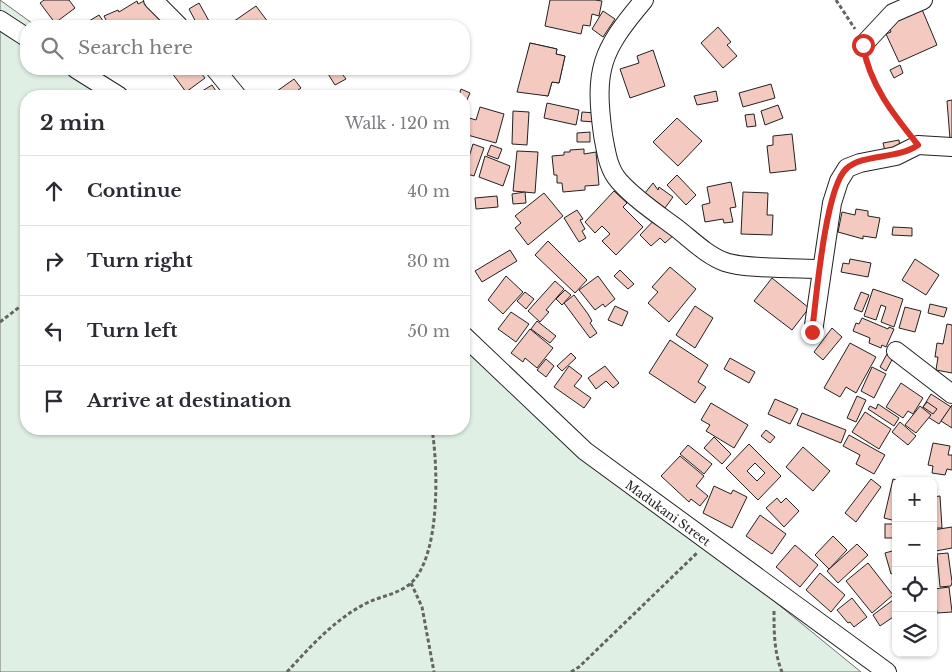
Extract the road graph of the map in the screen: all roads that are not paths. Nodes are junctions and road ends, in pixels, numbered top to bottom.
1 (153, 0) edge
2 (644, 0) edge
3 (923, 0) edge
4 (0, 20) edge
5 (173, 20) edge
6 (20, 33) edge
7 (863, 45) road end
8 (86, 75) edge
9 (220, 75) edge
10 (109, 90) edge
11 (232, 90) edge
12 (952, 147) edge
13 (820, 268) junction
14 (812, 332) dead end
15 (470, 342) edge
16 (896, 351) dead end
17 (952, 394) edge
18 (887, 672) edge

1 - 5 street
2 - 13 street
3 - 7 street
4 - 6 street
8 - 10 street
9 - 11 street
12 - 13 street
13 - 14 street
15 - 18 street, Madukani Street
16 - 17 street

